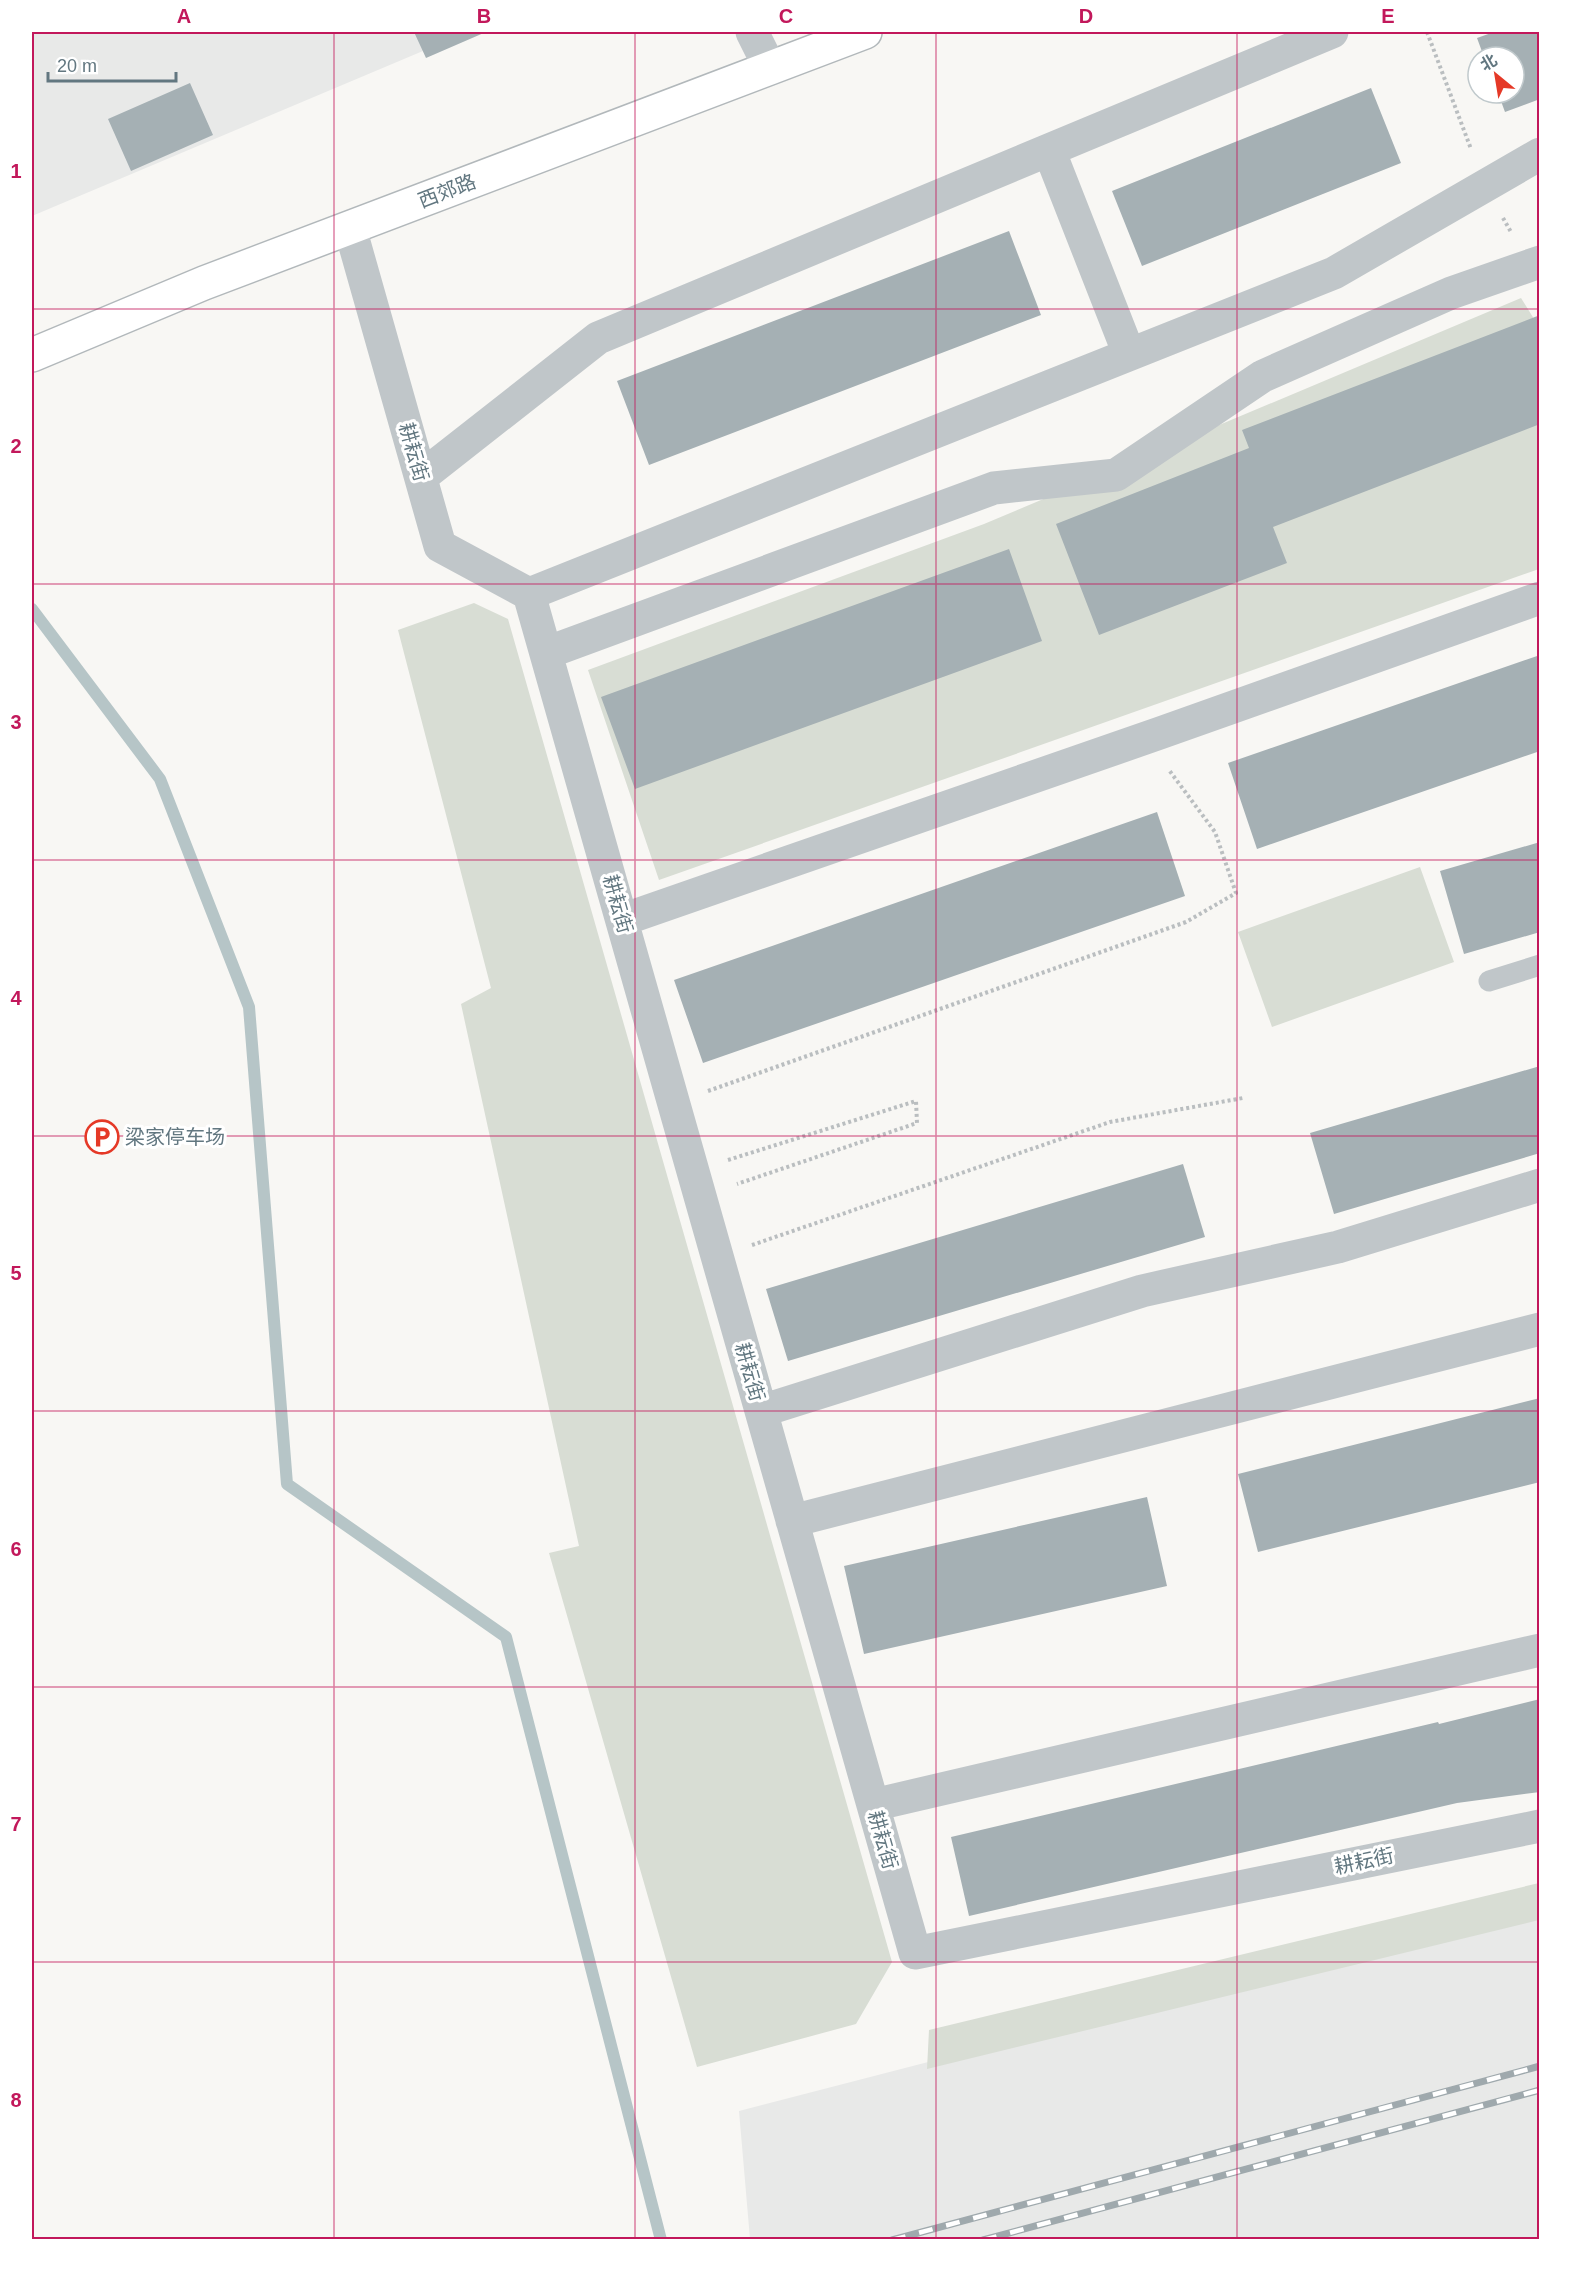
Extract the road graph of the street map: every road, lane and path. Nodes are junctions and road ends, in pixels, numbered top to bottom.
1 (752, 32) edge
2 (864, 32) edge
3 (1332, 32) edge
4 (770, 68) junction
5 (1049, 150) junction
6 (1539, 154) edge
7 (350, 228) junction
8 (1539, 262) edge
9 (1129, 354) junction
10 (32, 355) edge
11 (421, 477) junction
12 (529, 594) junction
13 (1539, 598) edge
14 (546, 653) junction
15 (1145, 738) junction
16 (622, 920) junction
17 (1539, 966) edge
18 (1489, 981) dead end
19 (1243, 1098) dead end
20 (674, 1103) junction
21 (697, 1184) junction
22 (1539, 1185) edge
23 (717, 1257) junction
24 (1539, 1329) edge
25 (761, 1411) junction
26 (792, 1521) junction
27 (1539, 1650) edge
28 (873, 1805) junction
29 (1539, 1826) edge

1 - 4 street
2 - 4 main road, 西郊路
3 - 5 street
4 - 7 main road, 西郊路
5 - 9 street
5 - 11 street
6 - 9 street
7 - 10 main road, 西郊路
7 - 11 street, 耕耘街
8 - 14 street
9 - 12 street
11 - 12 street, 耕耘街
12 - 14 street, 耕耘街
13 - 15 street
14 - 16 street, 耕耘街
15 - 16 street
15 - 20 path
16 - 20 street, 耕耘街
17 - 18 lane
19 - 23 path
20 - 21 street, 耕耘街
21 - 21 path
21 - 23 street, 耕耘街
22 - 25 street
23 - 25 street, 耕耘街
24 - 26 street
25 - 26 street, 耕耘街
26 - 28 street, 耕耘街
27 - 28 street
28 - 29 street, 耕耘街

